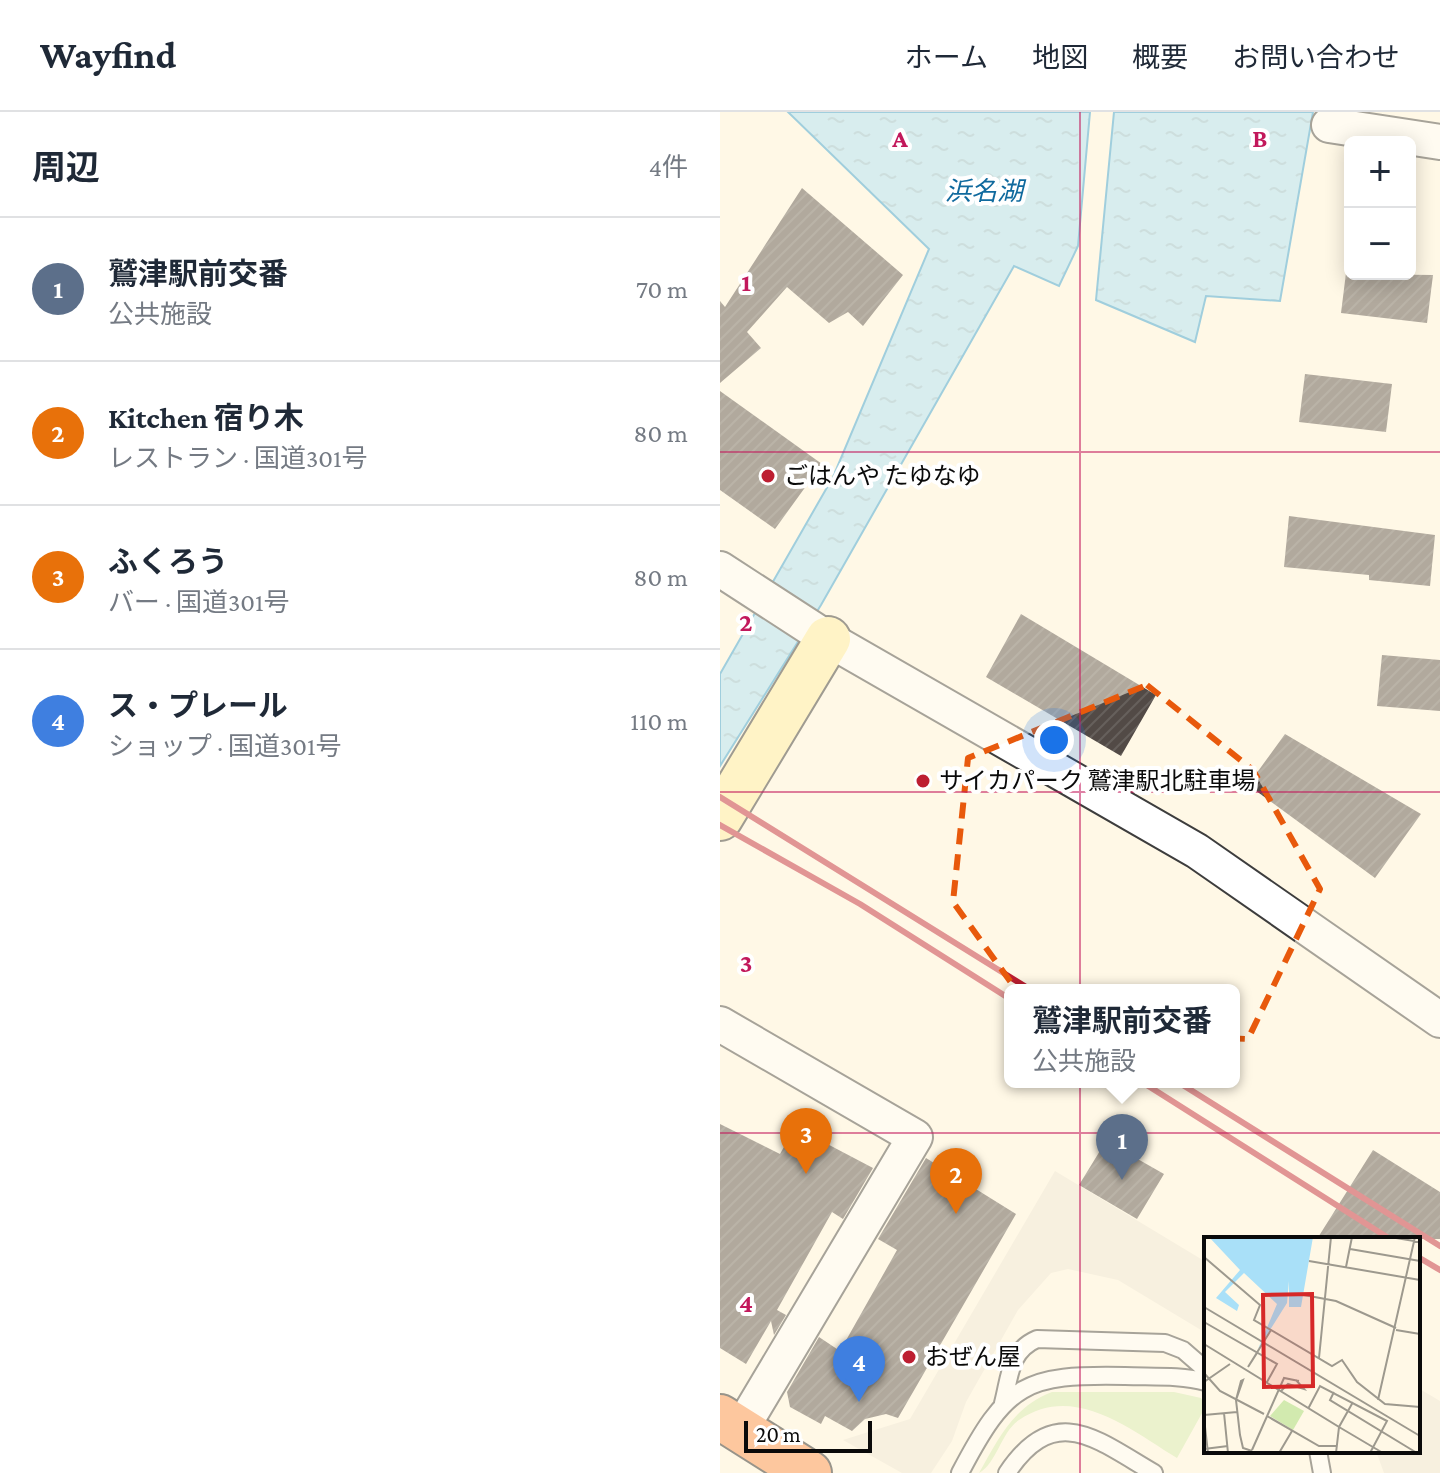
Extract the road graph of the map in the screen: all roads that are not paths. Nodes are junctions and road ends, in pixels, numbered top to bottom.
1 (1329, 125) dead end
2 (1440, 142) edge
3 (720, 569) edge
4 (828, 639) junction
5 (720, 818) edge
6 (1440, 1020) edge
7 (720, 1024) edge
8 (1204, 1368) edge
9 (1204, 1382) edge
10 (1003, 1403) junction
11 (730, 1423) edge
12 (1318, 1453) edge
13 (809, 1473) edge
14 (960, 1473) edge
15 (1007, 1473) edge
16 (1154, 1473) edge
17 (1322, 1473) edge

1 - 2 street
3 - 4 street
4 - 5 street
4 - 6 street
7 - 11 street
8 - 10 lane
9 - 10 lane
10 - 14 lane
11 - 13 highway
12 - 17 lane
15 - 16 lane

